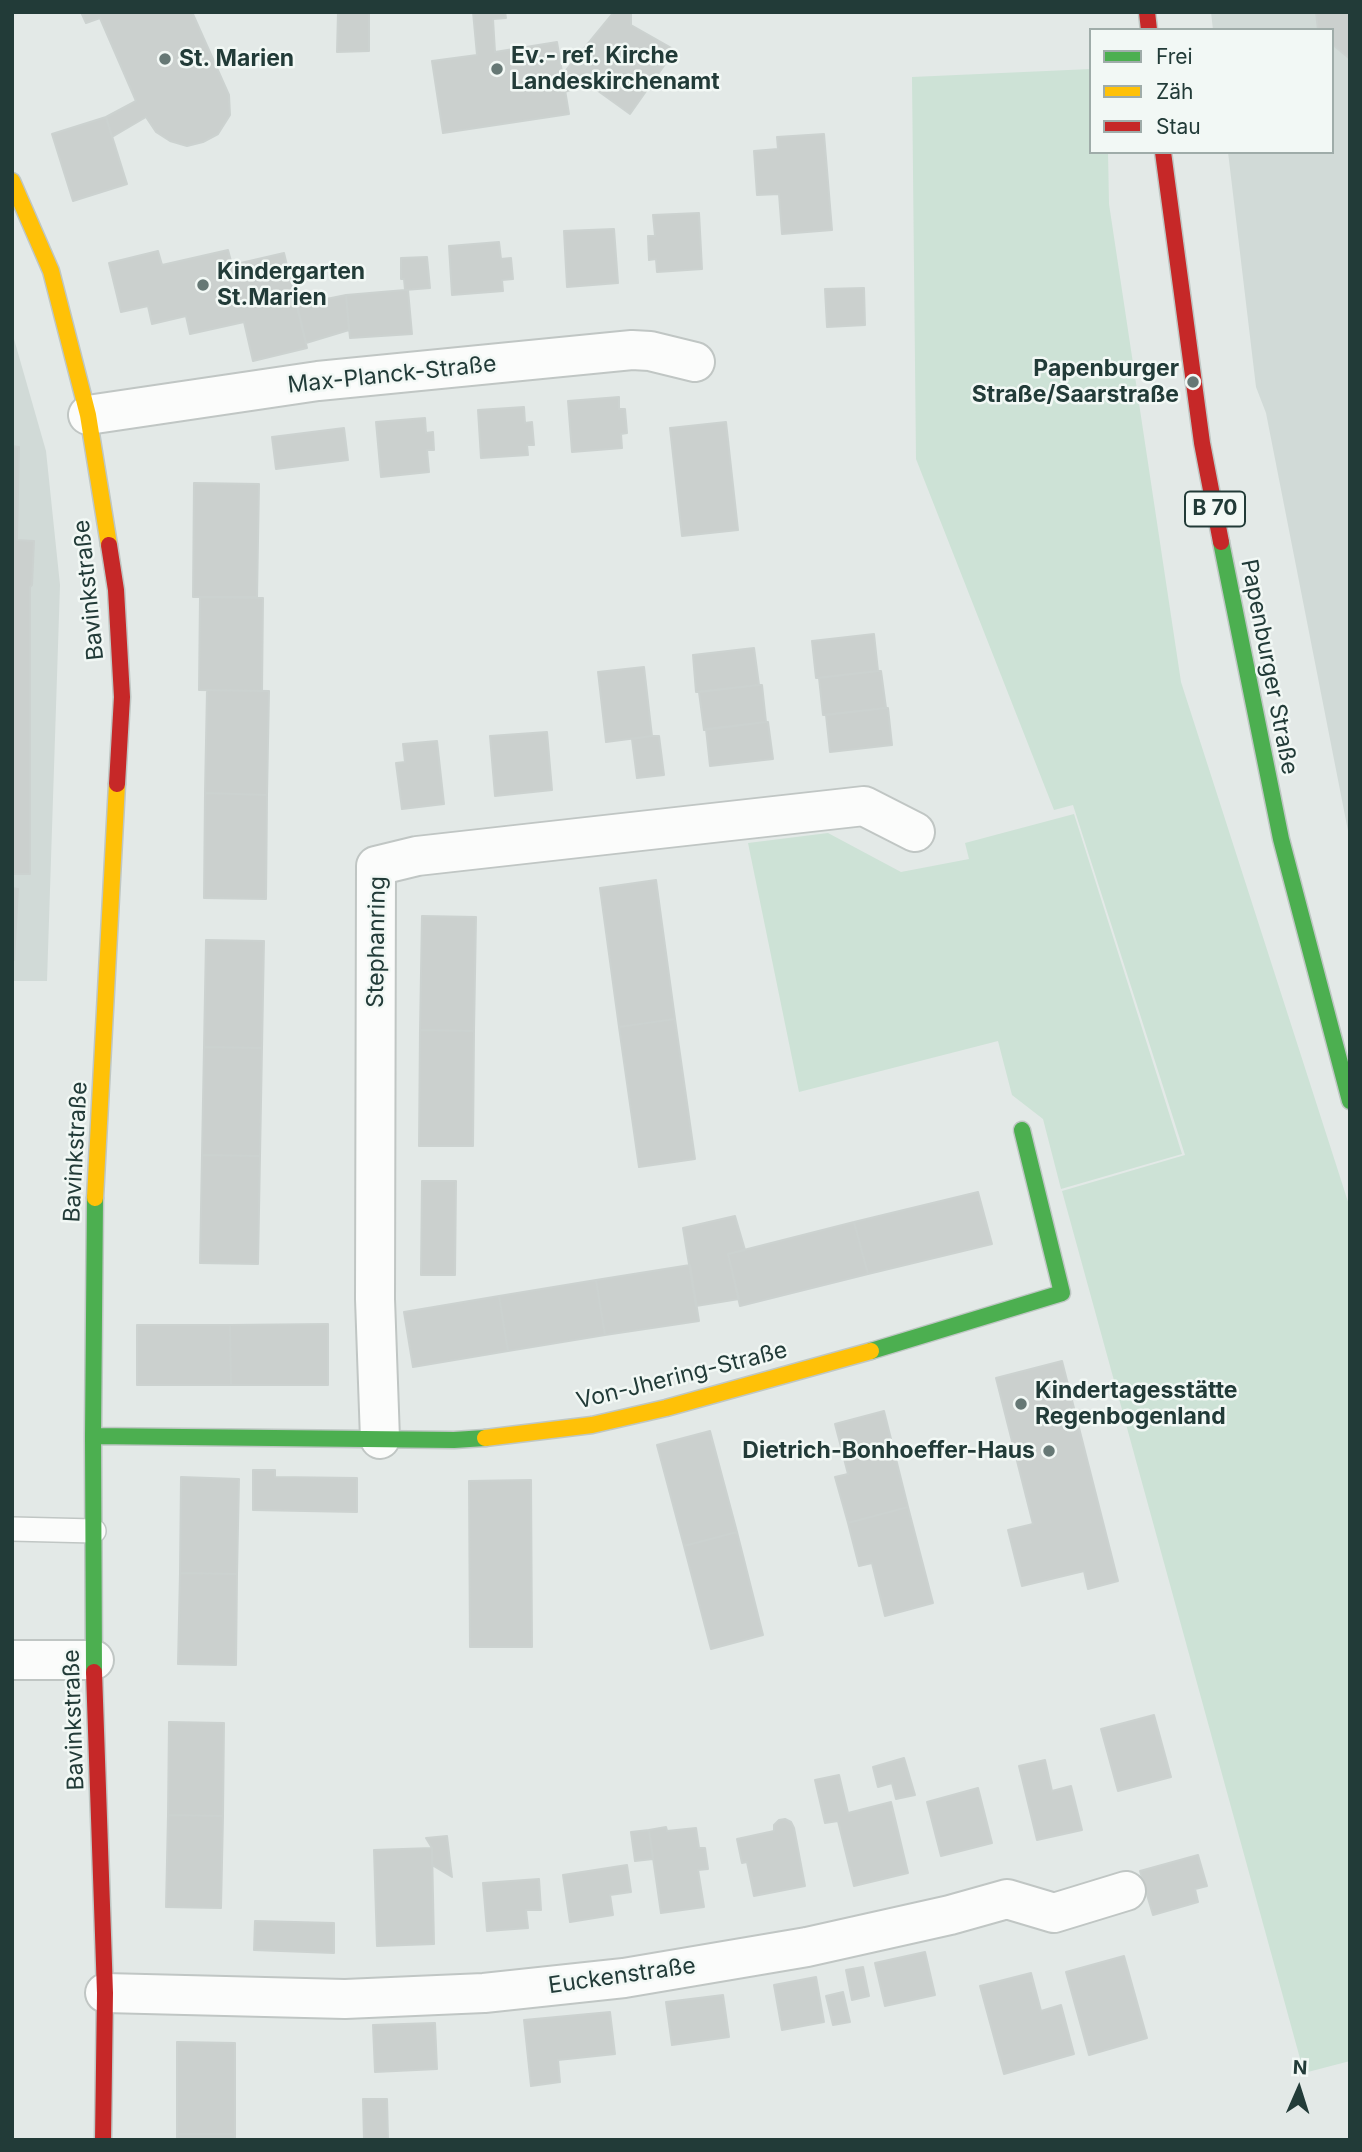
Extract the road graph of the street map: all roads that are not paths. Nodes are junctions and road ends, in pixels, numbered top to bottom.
1 (1163, 154) edge
2 (12, 181) edge
3 (695, 362) dead end
4 (88, 415) junction
5 (915, 832) dead end
6 (1350, 1101) edge
7 (1022, 1130) dead end
8 (93, 1436) junction
9 (380, 1440) junction
10 (12, 1529) edge
11 (94, 1531) junction
12 (12, 1660) edge
13 (94, 1660) junction
14 (1126, 1891) dead end
15 (105, 1993) junction
16 (103, 2140) edge

1 - 6 street, Papenburger Straße / B 70
2 - 4 street, Bavinkstraße
3 - 4 street, Max-Planck-Straße
4 - 8 street, Bavinkstraße
5 - 9 street, Stephanring
7 - 9 street, Von-Jhering-Straße
8 - 9 street, Von-Jhering-Straße
8 - 11 street, Bavinkstraße
10 - 11 lane
11 - 13 street, Bavinkstraße
12 - 13 street
13 - 15 street, Bavinkstraße
14 - 15 street, Euckenstraße
15 - 16 street, Bavinkstraße

